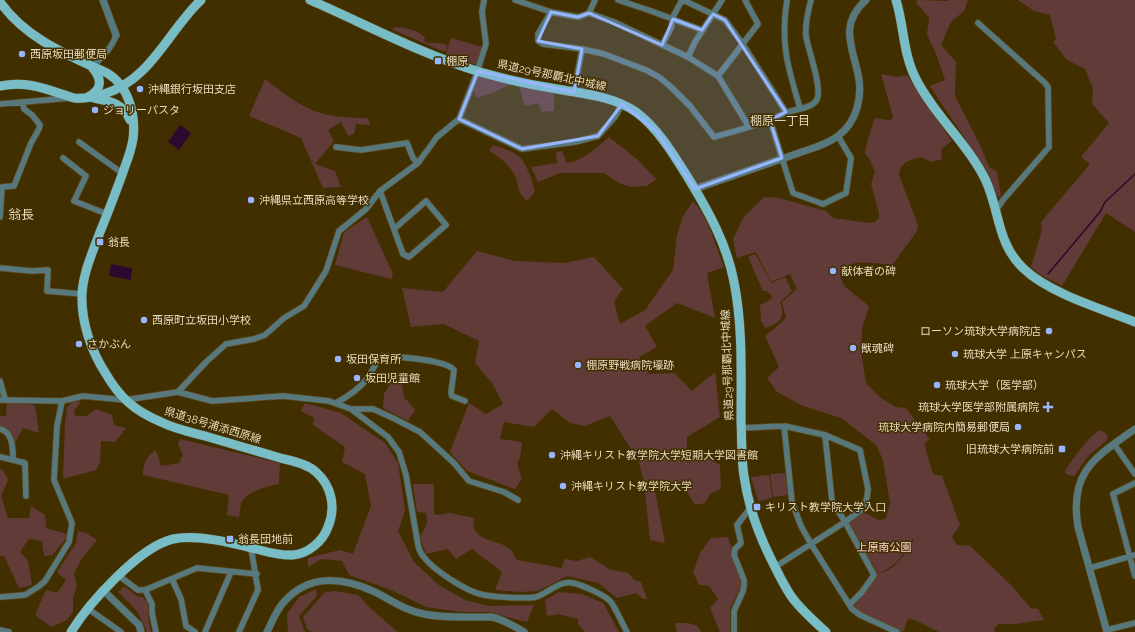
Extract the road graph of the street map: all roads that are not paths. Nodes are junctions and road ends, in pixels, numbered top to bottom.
1 (103, 0) edge
2 (201, 0) edge
3 (310, 0) edge
4 (484, 0) edge
5 (514, 0) edge
6 (595, 0) edge
7 (618, 0) edge
8 (682, 0) edge
9 (722, 0) edge
10 (745, 0) edge
11 (787, 0) edge
12 (811, 0) edge
13 (866, 0) edge
14 (896, 0) edge
15 (0, 2) edge
16 (551, 12) junction
17 (589, 13) junction
18 (713, 14) junction
19 (673, 19) junction
20 (978, 23) dead end
21 (702, 30) junction
22 (116, 35) joint
23 (742, 43) junction
24 (662, 45) junction
25 (582, 49) junction
26 (688, 57) junction
27 (92, 67) junction
28 (478, 71) junction
29 (718, 76) junction
30 (0, 86) edge
31 (122, 87) junction
32 (574, 92) junction
33 (74, 98) junction
34 (89, 98) junction
35 (22, 102) junction
36 (0, 104) edge
37 (622, 104) junction
38 (800, 108) junction
39 (786, 112) junction
40 (459, 119) junction
41 (770, 120) junction
42 (748, 127) junction
43 (134, 129) junction
44 (838, 136) junction
45 (79, 142) dead end
46 (336, 147) dead end
47 (63, 158) dead end
48 (782, 158) junction
49 (418, 162) junction
50 (122, 173) junction
51 (695, 189) junction
52 (380, 191) junction
53 (0, 206) edge
54 (995, 212) junction
55 (107, 214) junction
56 (0, 217) edge
57 (394, 229) junction
58 (0, 268) edge
59 (82, 294) junction
60 (1135, 322) edge
61 (0, 381) edge
62 (178, 392) junction
63 (2, 399) edge
64 (125, 400) junction
65 (62, 401) junction
66 (465, 401) dead end
67 (336, 403) junction
68 (351, 409) junction
69 (784, 426) junction
70 (741, 428) junction
71 (0, 429) edge
72 (1135, 429) edge
73 (825, 435) junction
74 (1114, 444) junction
75 (0, 458) edge
76 (13, 460) junction
77 (1135, 474) edge
78 (1135, 483) edge
79 (26, 496) dead end
80 (518, 500) dead end
81 (751, 507) junction
82 (845, 522) junction
83 (811, 544) junction
84 (251, 548) junction
85 (1132, 556) edge
86 (775, 566) junction
87 (1090, 568) junction
88 (232, 572) junction
89 (257, 574) junction
90 (119, 576) junction
91 (1135, 576) edge
92 (172, 579) junction
93 (103, 590) junction
94 (145, 590) junction
95 (0, 598) edge
96 (850, 604) junction
97 (87, 608) junction
98 (1135, 623) edge
99 (0, 630) edge
100 (1107, 631) edge
101 (9, 632) edge
102 (71, 632) edge
103 (121, 632) edge
104 (141, 632) edge
105 (156, 632) edge
106 (195, 632) edge
107 (205, 632) edge
108 (239, 632) edge
109 (267, 632) edge
110 (524, 632) edge
111 (627, 632) edge
112 (734, 632) edge
113 (826, 632) edge
114 (897, 632) edge

1 - 22 street
2 - 31 main road
3 - 28 main road, 県道29号那覇北中城線
4 - 28 street
5 - 16 street
6 - 17 street
7 - 19 street
8 - 18 street
8 - 19 street
9 - 18 street
10 - 23 street
11 - 38 street
12 - 38 street
13 - 44 street
14 - 54 main road
15 - 27 main road, 県道38号浦添西原線
16 - 17 street
16 - 25 street
17 - 24 street
18 - 21 street
18 - 23 street
19 - 21 street
19 - 24 street
20 - 54 street
21 - 26 street
22 - 27 street
23 - 29 street
23 - 39 street
24 - 26 street
25 - 32 street
25 - 42 street
26 - 29 street
27 - 31 main road, 県道38号浦添西原線
27 - 34 main road
28 - 32 main road, 県道29号那覇北中城線
28 - 40 street
29 - 42 street
30 - 33 main road
31 - 34 main road
31 - 43 main road, 県道38号浦添西原線
32 - 37 main road, 県道29号那覇北中城線
33 - 34 main road
33 - 35 street
34 - 43 main road
35 - 36 street
35 - 53 street
37 - 40 street
37 - 51 main road, 県道29号那覇北中城線
38 - 39 street
39 - 41 street
40 - 49 street
41 - 42 street
41 - 48 street
43 - 50 main road, 県道38号浦添西原線
44 - 48 street
44 - 48 street
45 - 50 street
46 - 49 street
47 - 55 street
48 - 51 street
49 - 52 street
50 - 55 main road, 県道38号浦添西原線
51 - 70 main road, 県道29号那覇北中城線
52 - 57 street
52 - 62 street
53 - 56 street
54 - 60 main road
55 - 59 main road, 県道38号浦添西原線
57 - 57 street
58 - 59 street
59 - 64 main road, 県道38号浦添西原線
61 - 63 street
62 - 64 street
62 - 67 street
63 - 65 street
64 - 65 street
64 - 84 main road, 県道38号浦添西原線
65 - 95 street
66 - 67 street
67 - 68 street
68 - 80 street
68 - 111 street
69 - 70 street
69 - 73 street
69 - 83 street
70 - 81 main road, 県道29号那覇北中城線
71 - 76 street
72 - 74 street
73 - 82 street
73 - 82 street
74 - 77 street
74 - 87 street
75 - 76 street
76 - 79 street
78 - 85 street
81 - 86 main road, 県道29号那覇北中城線
81 - 112 street
82 - 83 street
82 - 96 street
83 - 86 street
83 - 96 street
84 - 89 street
84 - 90 main road, 県道38号浦添西原線
85 - 87 street
85 - 91 street
86 - 113 main road, 県道29号那覇北中城線
87 - 100 street
88 - 89 street
88 - 92 street
88 - 107 street
89 - 108 street
90 - 93 main road, 県道38号浦添西原線
90 - 94 street
92 - 94 street
92 - 106 street
93 - 97 main road, 県道38号浦添西原線
93 - 104 street
94 - 105 street
96 - 114 street
97 - 102 main road, 県道38号浦添西原線
97 - 103 street
98 - 100 street
99 - 101 street
109 - 110 street

